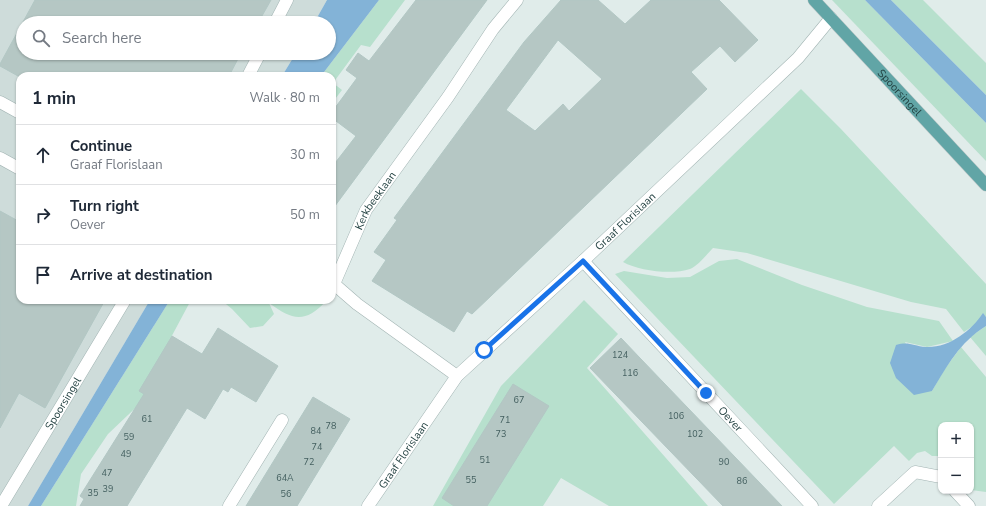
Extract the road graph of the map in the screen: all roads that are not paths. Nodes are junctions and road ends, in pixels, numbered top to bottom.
1 (287, 0) edge
2 (518, 0) edge
3 (814, 0) edge
4 (279, 16) edge
5 (831, 18) junction
6 (256, 60) edge
7 (250, 72) edge
8 (0, 102) edge
9 (16, 110) edge
10 (0, 158) edge
11 (16, 167) edge
12 (986, 185) edge
13 (583, 261) junction
14 (336, 279) edge
15 (336, 286) edge
16 (123, 304) edge
17 (457, 376) junction
18 (282, 420) dead end
19 (938, 477) edge
20 (958, 494) edge
21 (1, 506) edge
22 (229, 506) edge
23 (369, 506) edge
24 (812, 506) edge
25 (878, 506) edge
26 (969, 506) edge

1 - 4 street
2 - 14 street, Kerkbeeklaan
3 - 5 main road, Spoorsingel
5 - 12 main road, Spoorsingel
5 - 13 street, Graaf Florislaan
6 - 7 street
8 - 9 street
10 - 11 street
13 - 17 street, Graaf Florislaan
13 - 24 street, Oever
15 - 17 street, Kerkbeeklaan
16 - 21 street, Spoorsingel
17 - 23 street, Graaf Florislaan
18 - 22 street
19 - 25 street
20 - 26 street

